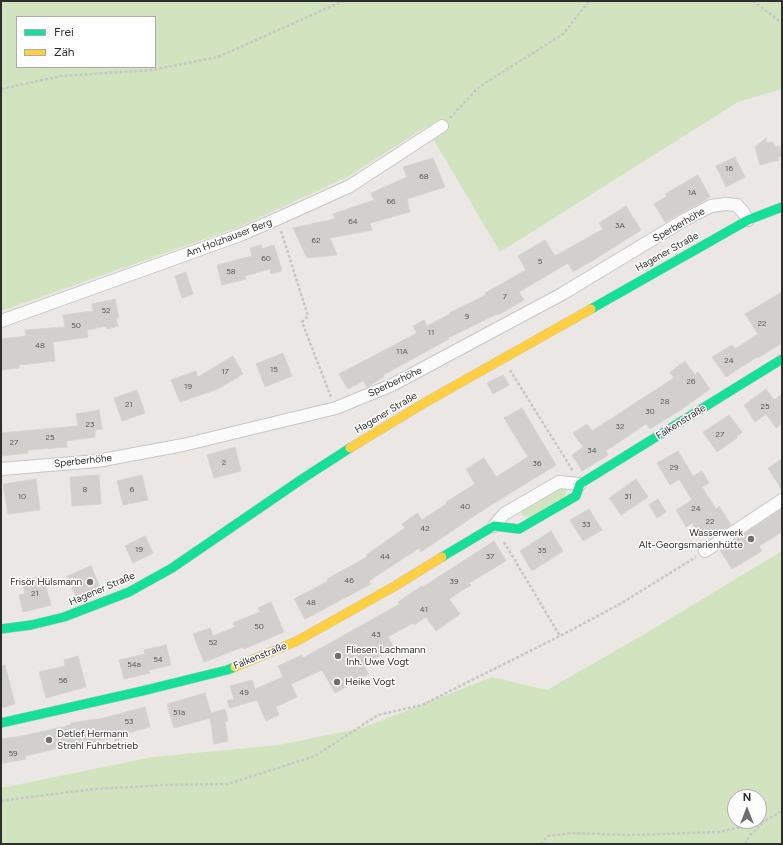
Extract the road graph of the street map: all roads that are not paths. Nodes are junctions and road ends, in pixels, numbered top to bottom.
1 (442, 126) road end
2 (782, 207) edge
3 (748, 220) junction
4 (1, 321) edge
5 (782, 359) edge
6 (1, 469) edge
7 (580, 484) junction
8 (782, 500) edge
9 (494, 526) junction
10 (705, 551) road end
11 (1, 629) edge
12 (1, 723) edge

1 - 4 street, Am Holzhauser Berg
2 - 3 main road, Hagener Straße
3 - 6 street, Sperberhöhe
3 - 11 main road, Hagener Straße
5 - 7 main road, Falkenstraße
7 - 9 street, Falkenstraße
7 - 9 main road, Falkenstraße
8 - 10 street
9 - 12 main road, Falkenstraße

